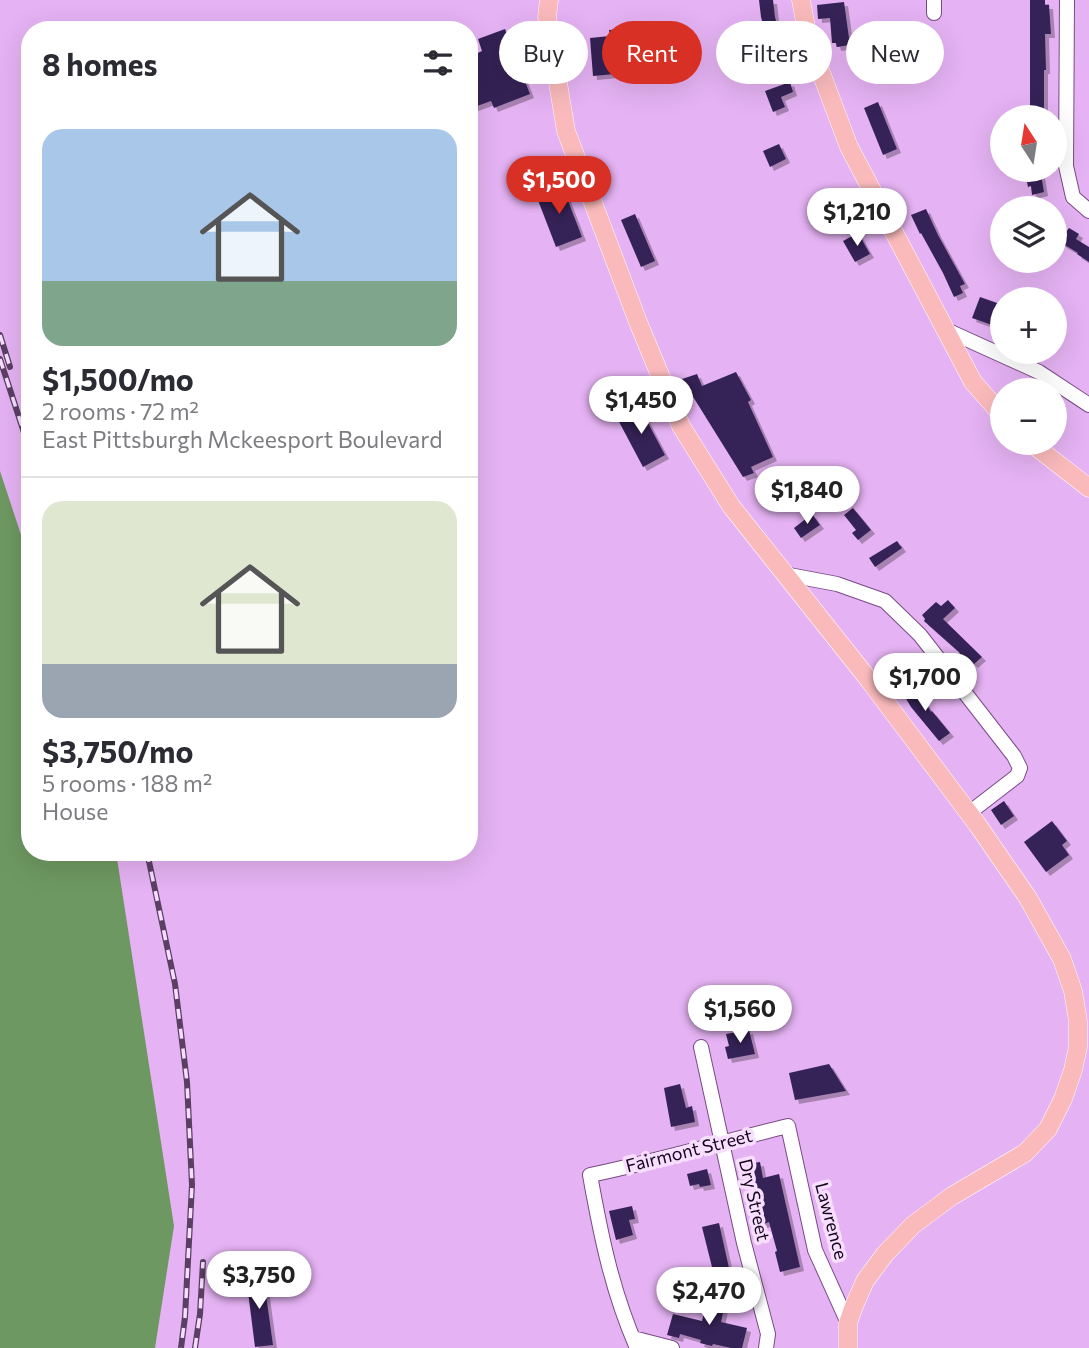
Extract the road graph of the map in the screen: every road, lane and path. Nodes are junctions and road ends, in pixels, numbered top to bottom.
1 (549, 0) edge
2 (801, 0) edge
3 (1067, 0) edge
4 (1089, 212) edge
5 (944, 329) junction
6 (990, 401) edge
7 (1089, 405) edge
8 (1046, 455) edge
9 (1089, 488) edge
10 (784, 574) junction
11 (969, 813) junction
12 (701, 1047) dead end
13 (788, 1126) joint
14 (722, 1142) junction
15 (848, 1323) junction
16 (635, 1343) edge
17 (672, 1348) edge
18 (766, 1348) edge
19 (848, 1348) edge

1 - 10 main road
2 - 5 main road
3 - 4 street
5 - 6 main road
5 - 7 street
8 - 9 main road
10 - 11 main road
10 - 11 street
11 - 15 main road
12 - 14 street, Dry Street
13 - 14 street, Fairmont Street
13 - 15 street, Lawrence
14 - 16 street, Fairmont Street
14 - 18 street, Dry Street
15 - 19 main road
16 - 17 street

